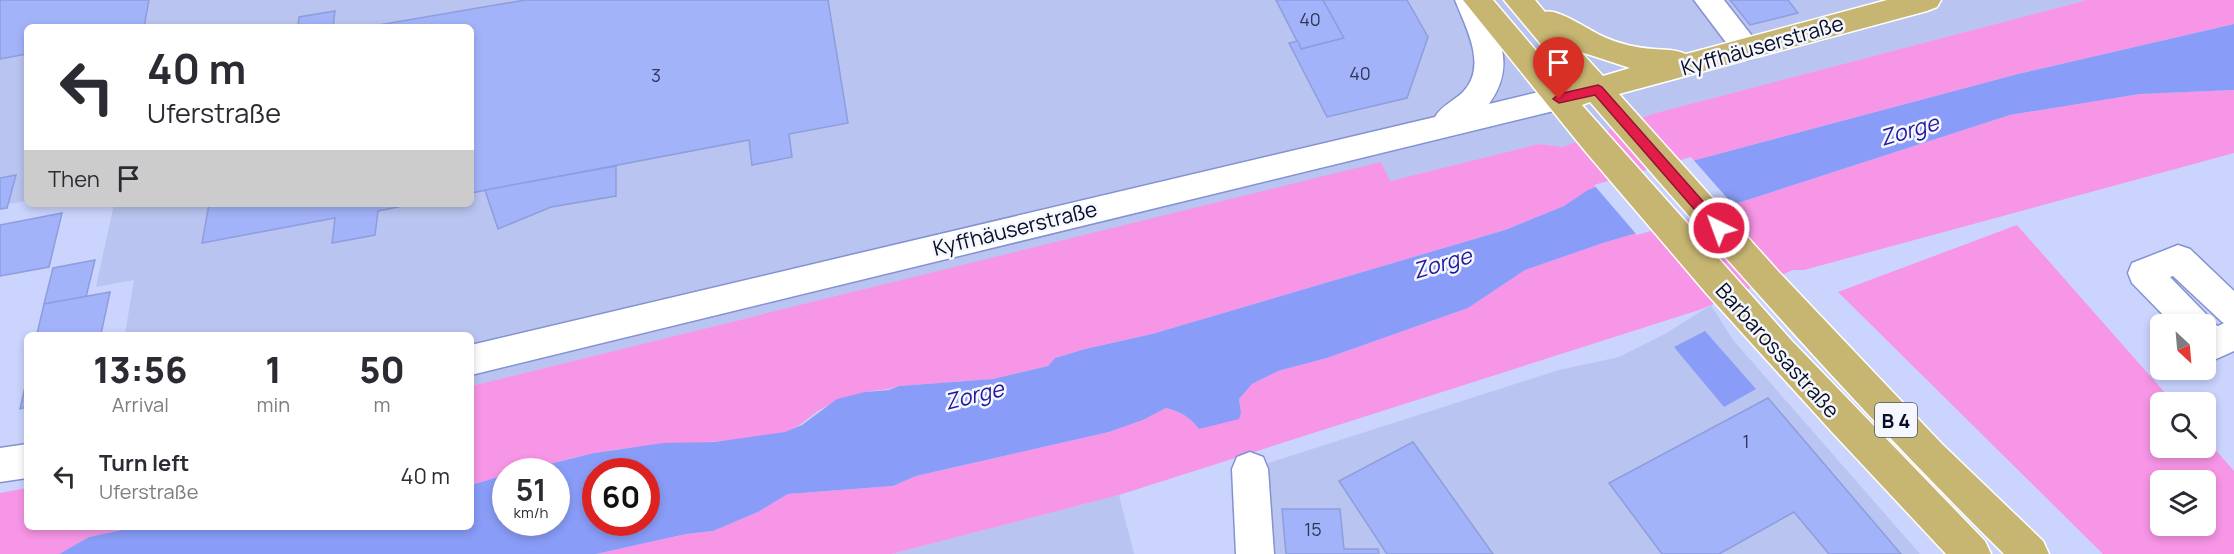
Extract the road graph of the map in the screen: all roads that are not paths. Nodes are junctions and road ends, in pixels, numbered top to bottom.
1 (1469, 0) edge
2 (1477, 0) edge
3 (1708, 0) edge
4 (1927, 0) edge
5 (1522, 3) edge
6 (1893, 4) edge
7 (1739, 52) junction
8 (1598, 90) junction
9 (1559, 99) junction
10 (1440, 125) junction
11 (2234, 312) edge
12 (2184, 314) edge
13 (2234, 334) edge
14 (2216, 344) edge
15 (474, 359) edge
16 (24, 461) edge
17 (0, 465) edge
18 (1250, 469) dead end
19 (1255, 554) edge
20 (1972, 554) edge
21 (2030, 554) edge

1 - 10 street
2 - 9 main road, Barbarossastraße / B 4
3 - 7 street
4 - 6 main road, Kyffhäuserstraße / B 4
5 - 7 main road, B 4
5 - 8 main road, Barbarossastraße / B 4
6 - 7 main road, Kyffhäuserstraße / B 4
7 - 8 main road, Kyffhäuserstraße
8 - 9 main road, Kyffhäuserstraße
8 - 21 main road, Barbarossastraße / B 4
9 - 10 street, Kyffhäuserstraße
9 - 20 main road, Barbarossastraße / B 4
10 - 15 street, Kyffhäuserstraße
11 - 12 street
13 - 14 street
16 - 17 street
18 - 19 street

